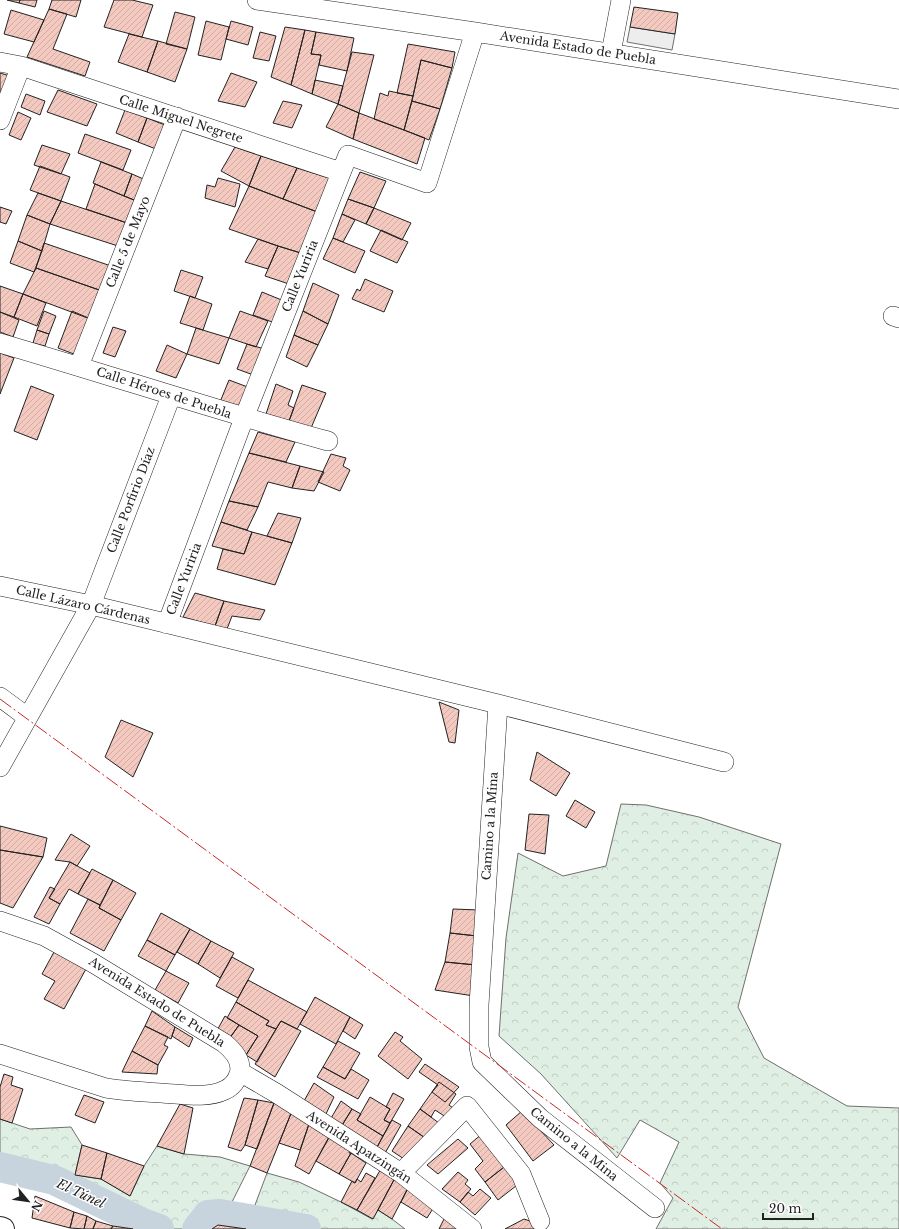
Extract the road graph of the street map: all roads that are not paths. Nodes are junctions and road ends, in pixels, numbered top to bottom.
1 (257, 0) edge
2 (621, 0) edge
3 (475, 32) junction
4 (612, 53) junction
5 (0, 62) edge
6 (21, 66) junction
7 (899, 99) edge
8 (177, 117) junction
9 (0, 120) edge
10 (341, 172) junction
11 (0, 343) edge
12 (79, 366) junction
13 (171, 396) junction
14 (244, 418) junction
15 (328, 441) dead end
16 (0, 586) edge
17 (91, 605) junction
18 (167, 624) junction
19 (0, 697) edge
20 (498, 704) junction
21 (28, 717) junction
22 (724, 762) dead end
23 (0, 767) edge
24 (0, 921) edge
25 (0, 1054) edge
26 (240, 1072) junction
27 (401, 1173) junction
28 (655, 1208) dead end
29 (540, 1221) dead end
30 (0, 1228) edge
31 (4, 1229) edge
32 (472, 1229) edge

1 - 3 street, Avenida Estado de Puebla
2 - 4 street
3 - 4 street, Avenida Estado de Puebla
3 - 10 street, Calle Yuriria
4 - 7 street, Avenida Estado de Puebla
5 - 6 street, Calle Miguel Negrete
6 - 8 street, Calle Miguel Negrete
6 - 9 street
8 - 10 street, Calle Miguel Negrete
8 - 12 street, Calle 5 de Mayo
10 - 14 street, Calle Yuriria
11 - 12 street, Calle Héroes de Puebla
12 - 13 street, Calle Héroes de Puebla
13 - 14 street, Calle Héroes de Puebla
13 - 17 street, Calle Porfirio Díaz
14 - 15 street, Calle Héroes de Puebla
14 - 18 street, Calle Yuriria
16 - 17 street, Calle Lázaro Cárdenas
17 - 18 street, Calle Lázaro Cárdenas
17 - 21 street, Calle Porfirio Díaz
18 - 20 street
19 - 21 street
20 - 22 street
20 - 28 street, Camino a la Mina
21 - 23 street, Calle Porfirio Díaz
24 - 26 street, Avenida Estado de Puebla
25 - 26 street
26 - 27 street, Avenida Apatzingán
27 - 29 street
27 - 32 street, Avenida Apatzingán
30 - 31 main road

